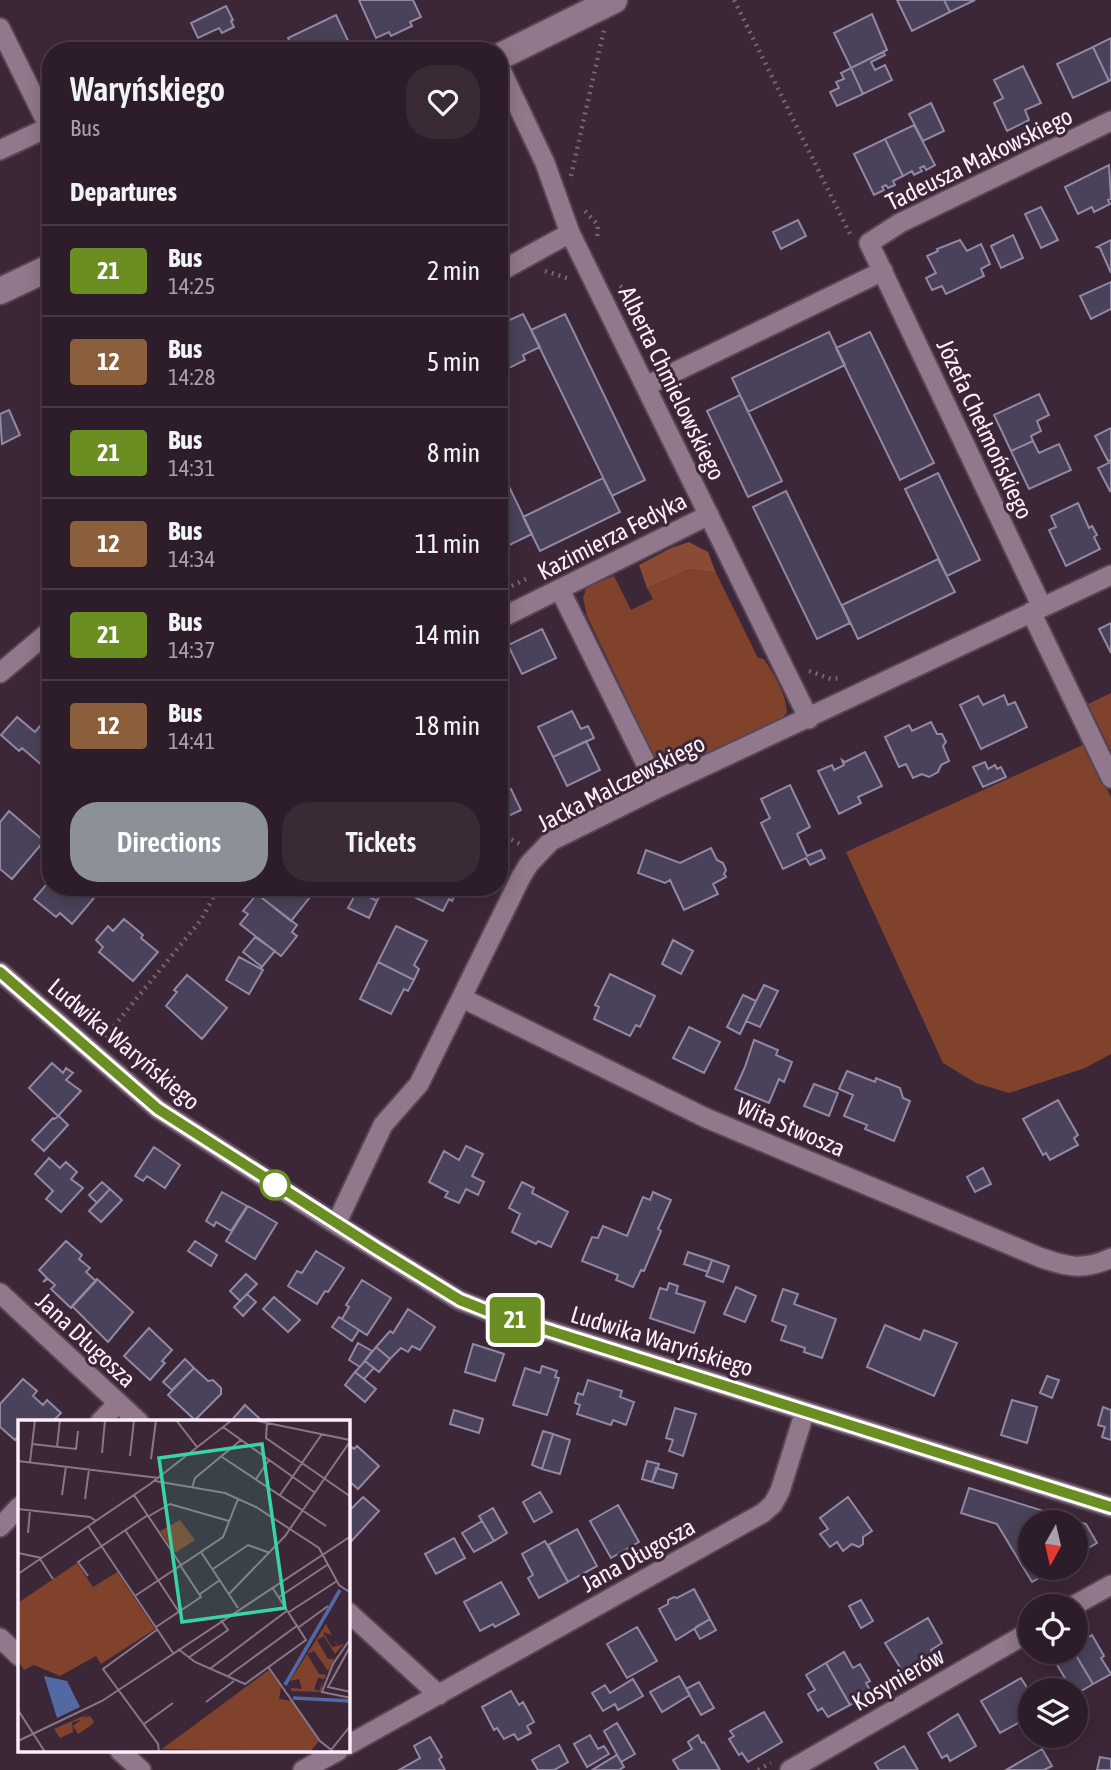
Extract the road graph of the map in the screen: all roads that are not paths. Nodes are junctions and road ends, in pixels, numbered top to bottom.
1 (614, 0) edge
2 (0, 29) edge
3 (508, 53) edge
4 (508, 85) edge
5 (42, 113) edge
6 (1111, 121) edge
7 (42, 132) edge
8 (0, 150) edge
9 (570, 233) junction
10 (869, 243) joint
11 (508, 267) edge
12 (42, 271) edge
13 (883, 271) junction
14 (0, 291) edge
15 (646, 386) junction
16 (709, 515) junction
17 (1111, 575) edge
18 (560, 590) junction
19 (1037, 610) junction
20 (508, 615) edge
21 (42, 638) edge
22 (0, 673) edge
23 (808, 719) junction
24 (1111, 778) edge
25 (658, 788) junction
26 (0, 972) edge
27 (462, 998) junction
28 (336, 1224) junction
29 (1111, 1258) edge
30 (0, 1293) edge
31 (118, 1403) junction
32 (805, 1411) junction
33 (102, 1420) edge
34 (137, 1420) edge
35 (1111, 1507) edge
36 (18, 1508) edge
37 (0, 1527) edge
38 (1111, 1585) edge
39 (1088, 1598) edge
40 (350, 1614) edge
41 (0, 1638) edge
42 (1018, 1638) edge
43 (18, 1655) edge
44 (439, 1695) junction
45 (350, 1744) edge
46 (121, 1752) edge
47 (336, 1752) edge
48 (141, 1770) edge
49 (303, 1770) edge
50 (790, 1770) edge

1 - 3 street
2 - 5 street
4 - 9 street, Alberta Chmielowskiego
6 - 10 street, Tadeusza Makowskiego
7 - 8 street
9 - 11 street
9 - 15 street, Alberta Chmielowskiego
10 - 13 street, Józefa Chełmońskiego
12 - 14 street
13 - 15 street
13 - 19 street, Józefa Chełmońskiego
15 - 16 street, Alberta Chmielowskiego
16 - 18 street, Kazimierza Fedyka
16 - 23 street, Alberta Chmielowskiego
17 - 19 street, Jacka Malczewskiego
18 - 20 street, Kazimierza Fedyka
18 - 25 street
19 - 23 street, Jacka Malczewskiego
19 - 24 street, Józefa Chełmońskiego
21 - 22 street
23 - 25 street, Jacka Malczewskiego
25 - 27 street, Jacka Malczewskiego
26 - 28 street, Ludwika Waryńskiego
27 - 28 street, Jacka Malczewskiego
27 - 29 street, Wita Stwosza
28 - 32 street, Ludwika Waryńskiego
30 - 31 street, Jana Długosza
31 - 33 street
31 - 34 street, Jana Długosza
32 - 35 street, Ludwika Waryńskiego
32 - 44 street, Jana Długosza
36 - 37 street
38 - 39 street
40 - 44 street
41 - 43 street
42 - 50 street, Kosynierów
44 - 45 street, Jana Długosza
46 - 48 street
47 - 49 street

